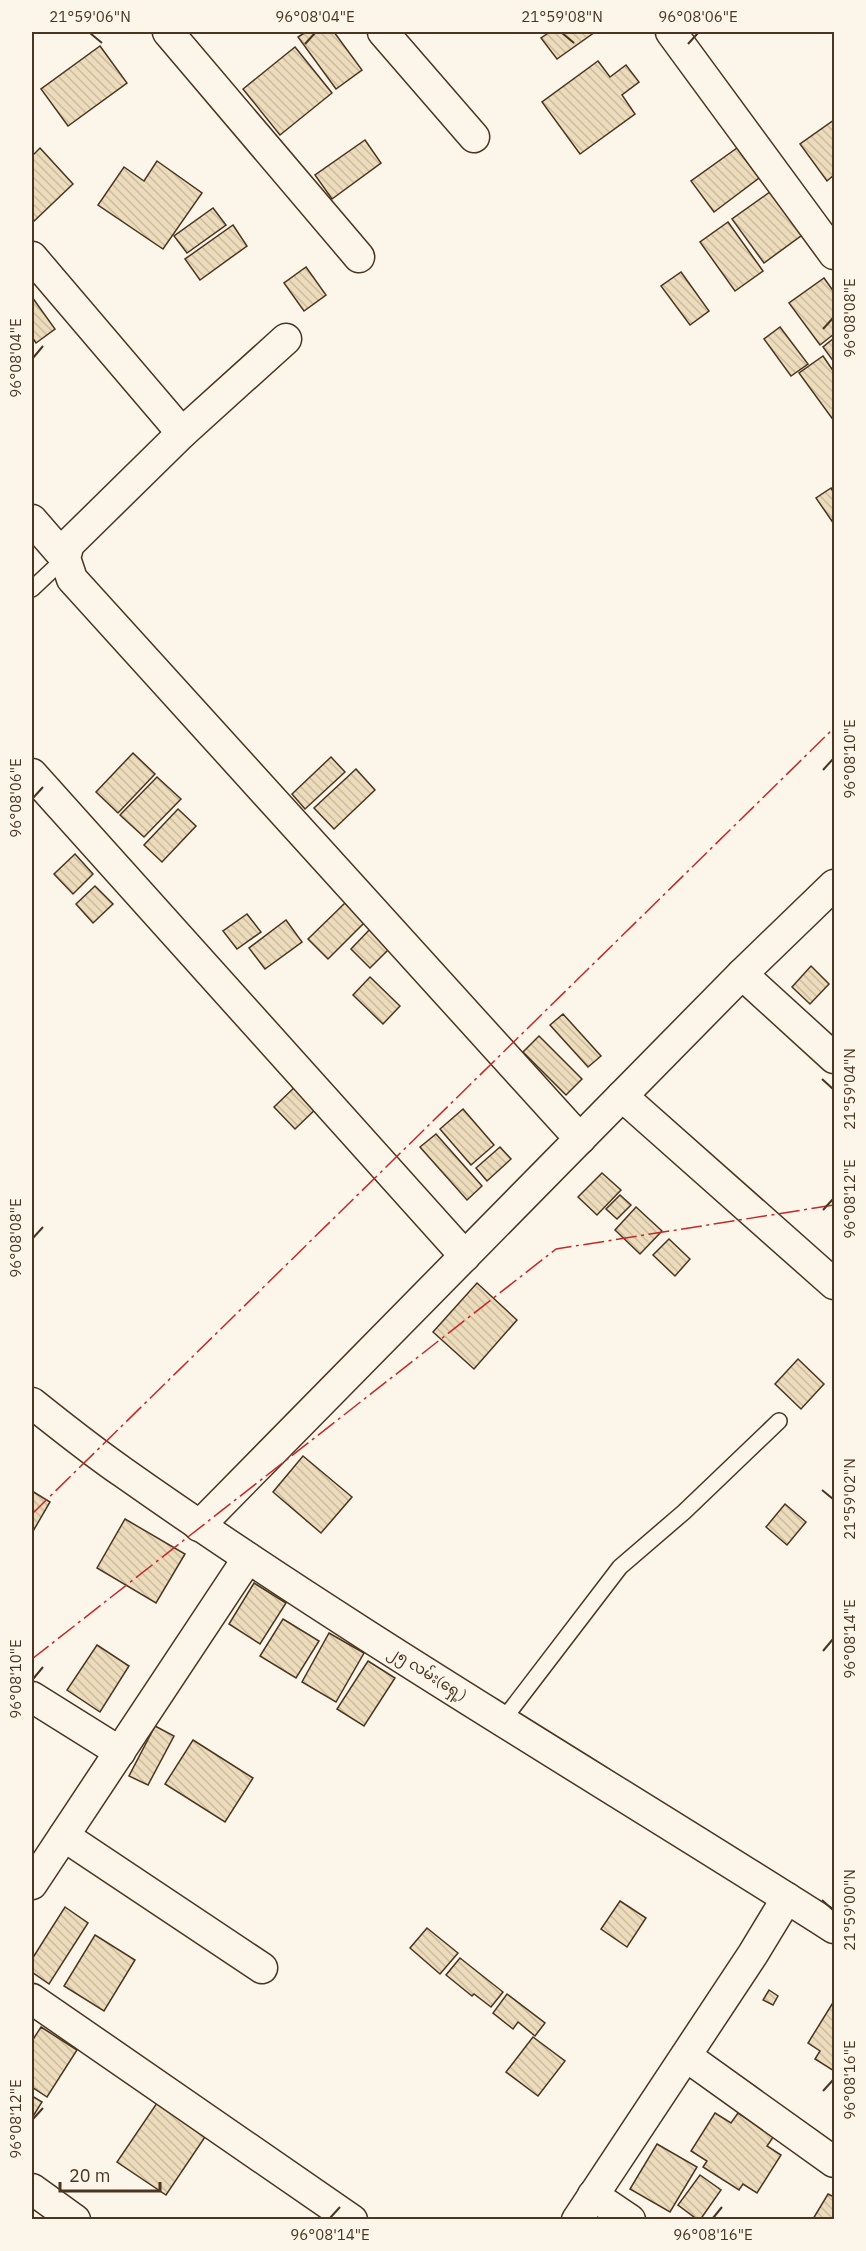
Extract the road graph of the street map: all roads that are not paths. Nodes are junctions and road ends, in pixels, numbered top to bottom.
1 (168, 32) edge
2 (383, 32) edge
3 (671, 32) edge
4 (474, 136) dead end
5 (834, 254) edge
6 (32, 257) edge
7 (359, 257) dead end
8 (286, 339) dead end
9 (182, 433) junction
10 (32, 520) edge
11 (65, 558) junction
12 (32, 589) edge
13 (32, 774) edge
14 (834, 885) edge
15 (742, 974) junction
16 (834, 1058) edge
17 (622, 1096) junction
18 (580, 1140) junction
19 (465, 1256) junction
20 (834, 1284) edge
21 (32, 1403) edge
22 (779, 1421) dead end
23 (199, 1526) junction
24 (248, 1558) junction
25 (32, 1697) edge
26 (503, 1720) junction
27 (120, 1752) junction
28 (64, 1836) junction
29 (32, 1882) edge
30 (787, 1898) junction
31 (834, 1928) edge
32 (262, 1968) dead end
33 (32, 2000) edge
34 (686, 2056) junction
35 (834, 2162) edge
36 (32, 2189) edge
37 (585, 2207) edge
38 (75, 2220) edge
39 (352, 2220) edge
40 (630, 2220) edge

1 - 7 street
2 - 4 street
3 - 5 street
6 - 9 street
8 - 9 street
9 - 11 street
10 - 11 street
11 - 12 lane
11 - 18 street
13 - 19 street
14 - 15 street
15 - 16 street
15 - 17 street
17 - 18 street
17 - 20 street
18 - 19 street
19 - 23 street
21 - 23 street, ၂၅ လမ်း(ရှေ့)
22 - 26 lane
23 - 24 street, ၂၅ လမ်း(ရှေ့)
24 - 26 street, ၂၅ လမ်း(ရှေ့)
24 - 27 street
25 - 27 street
26 - 30 street, ၂၅ လမ်း(ရှေ့)
27 - 28 street
28 - 29 street
28 - 32 street
30 - 31 street, ၂၅ လမ်း(ရှေ့)
30 - 34 street
33 - 39 street
34 - 35 street
34 - 37 street
36 - 38 street
37 - 40 street

